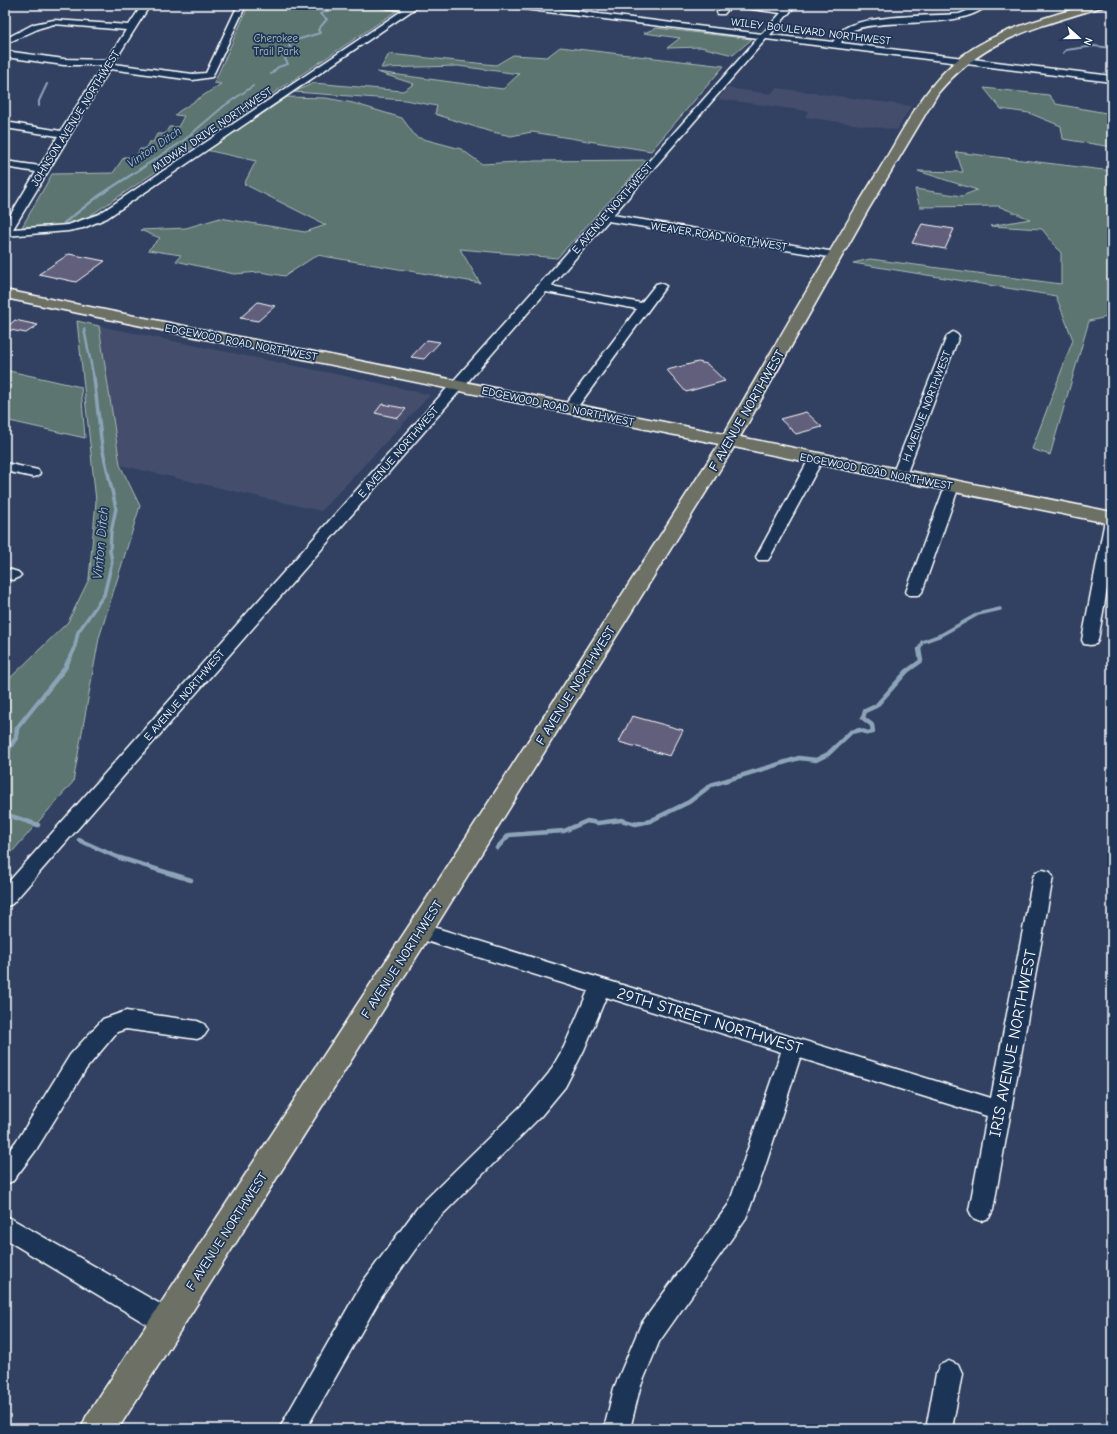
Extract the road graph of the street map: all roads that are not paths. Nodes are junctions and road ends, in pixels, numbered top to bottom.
1 (146, 5) edge
2 (242, 5) edge
3 (380, 5) edge
4 (507, 5) edge
5 (728, 5) edge
6 (737, 5) edge
7 (962, 5) edge
8 (1098, 5) edge
9 (413, 7) edge
10 (981, 7) edge
11 (789, 8) edge
12 (721, 12) dead end
13 (132, 28) junction
14 (764, 36) junction
15 (5, 42) edge
16 (836, 45) junction
17 (5, 54) edge
18 (962, 60) junction
19 (107, 65) junction
20 (1112, 79) edge
21 (5, 125) edge
22 (64, 134) junction
23 (5, 164) edge
24 (43, 170) junction
25 (603, 218) junction
26 (5, 232) edge
27 (835, 255) junction
28 (660, 286) dead end
29 (542, 288) junction
30 (5, 294) edge
31 (644, 307) junction
32 (953, 336) dead end
33 (456, 385) junction
34 (569, 409) junction
35 (729, 441) junction
36 (816, 459) junction
37 (5, 467) edge
38 (33, 474) dead end
39 (899, 475) junction
40 (952, 486) junction
41 (1112, 519) edge
42 (763, 557) dead end
43 (914, 592) dead end
44 (1090, 640) dead end
45 (1043, 877) dead end
46 (5, 899) edge
47 (420, 931) junction
48 (600, 986) junction
49 (197, 1030) dead end
50 (793, 1046) junction
51 (999, 1110) junction
52 (5, 1174) edge
53 (981, 1210) dead end
54 (5, 1226) edge
55 (167, 1322) junction
56 (949, 1374) dead end
57 (98, 1429) edge
58 (292, 1429) edge
59 (616, 1429) edge
60 (939, 1429) edge

1 - 13 street, JOHNSON AVENUE NORTHWEST
2 - 19 street
3 - 9 street
4 - 14 street, WILEY BOULEVARD NORTHWEST
5 - 12 street
6 - 11 street
7 - 10 street
8 - 18 main road, F AVENUE NORTHWEST
9 - 26 street, MIDWAY DRIVE NORTHWEST
10 - 16 street
11 - 14 street, E AVENUE NORTHWEST
13 - 15 street
13 - 19 street, JOHNSON AVENUE NORTHWEST
14 - 16 street, WILEY BOULEVARD NORTHWEST
14 - 25 street, E AVENUE NORTHWEST
16 - 18 street, WILEY BOULEVARD NORTHWEST
17 - 19 street
18 - 20 street, WILEY BOULEVARD NORTHWEST
18 - 27 main road, F AVENUE NORTHWEST
19 - 22 street, JOHNSON AVENUE NORTHWEST
21 - 22 street
22 - 24 street, JOHNSON AVENUE NORTHWEST
23 - 24 street
24 - 26 street, JOHNSON AVENUE NORTHWEST
25 - 27 street, WEAVER ROAD NORTHWEST
25 - 29 street, E AVENUE NORTHWEST
27 - 35 main road, F AVENUE NORTHWEST
28 - 31 street
29 - 31 street
29 - 33 street, E AVENUE NORTHWEST
30 - 33 main road, EDGEWOOD ROAD NORTHWEST
31 - 34 street
32 - 39 street, H AVENUE NORTHWEST
33 - 34 main road, EDGEWOOD ROAD NORTHWEST
33 - 46 street, E AVENUE NORTHWEST
34 - 35 main road, EDGEWOOD ROAD NORTHWEST
35 - 36 main road, EDGEWOOD ROAD NORTHWEST
35 - 47 main road, F AVENUE NORTHWEST
36 - 39 main road, EDGEWOOD ROAD NORTHWEST
36 - 42 street
37 - 38 street
39 - 40 main road, EDGEWOOD ROAD NORTHWEST
40 - 41 main road, EDGEWOOD ROAD NORTHWEST
40 - 43 street
41 - 44 street
45 - 51 street, IRIS AVENUE NORTHWEST
47 - 48 street, 29TH STREET NORTHWEST
47 - 55 main road, F AVENUE NORTHWEST
48 - 50 street, 29TH STREET NORTHWEST
48 - 58 street
49 - 52 street
50 - 51 street, 29TH STREET NORTHWEST
50 - 59 street
51 - 53 street, IRIS AVENUE NORTHWEST
54 - 55 street
55 - 57 main road, F AVENUE NORTHWEST
56 - 60 street

